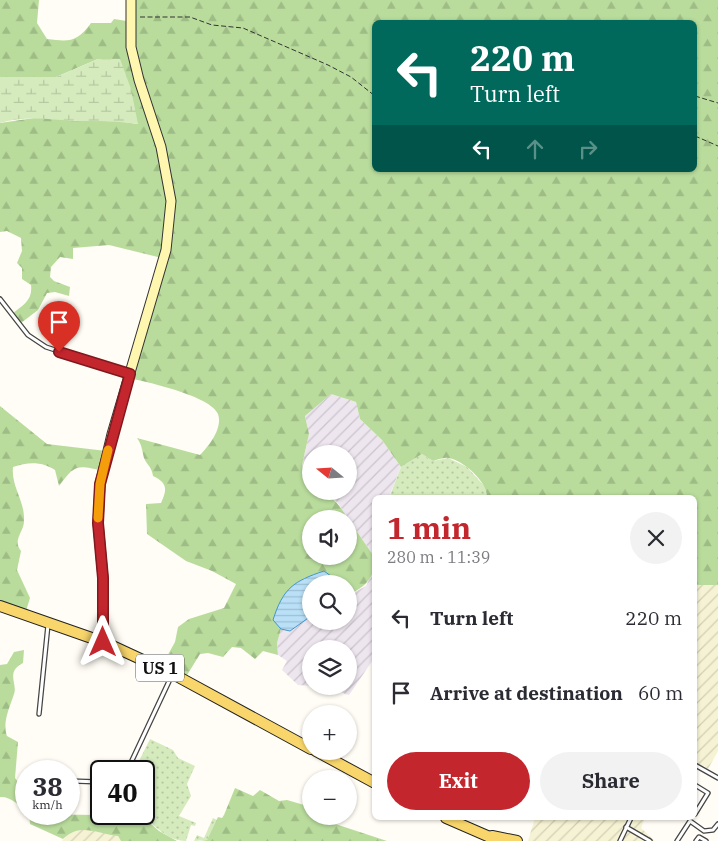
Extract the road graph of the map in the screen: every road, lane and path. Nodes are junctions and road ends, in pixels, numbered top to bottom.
1 (131, 0) edge
2 (130, 17) junction
3 (372, 94) edge
4 (697, 97) edge
5 (718, 103) edge
6 (697, 137) edge
7 (718, 146) edge
8 (0, 299) edge
9 (130, 374) junction
10 (0, 606) edge
11 (48, 623) junction
12 (103, 642) junction
13 (173, 674) junction
14 (39, 714) dead end
15 (302, 744) edge
16 (132, 760) edge
17 (333, 760) edge
18 (697, 766) edge
19 (718, 778) edge
20 (372, 781) edge
21 (697, 786) edge
22 (697, 811) edge
23 (455, 820) edge
24 (630, 820) edge
25 (690, 820) edge
26 (692, 820) edge
27 (718, 824) edge
28 (626, 827) junction
29 (486, 835) junction
30 (499, 841) edge
31 (517, 841) edge
32 (620, 841) edge
33 (650, 841) edge
34 (677, 841) edge
35 (696, 841) edge
36 (706, 841) edge

1 - 2 street
2 - 3 path
2 - 9 street
4 - 5 path
6 - 7 path
8 - 9 lane
9 - 12 street
10 - 11 main road, US 1
11 - 12 main road, US 1
11 - 14 lane
12 - 13 main road, US 1
13 - 15 main road, US 1
13 - 16 lane
17 - 20 main road
18 - 19 lane
21 - 22 lane
23 - 29 main road
24 - 28 lane
25 - 34 lane
26 - 27 lane
28 - 32 lane
28 - 33 lane
29 - 30 main road
29 - 31 main road
35 - 36 lane

